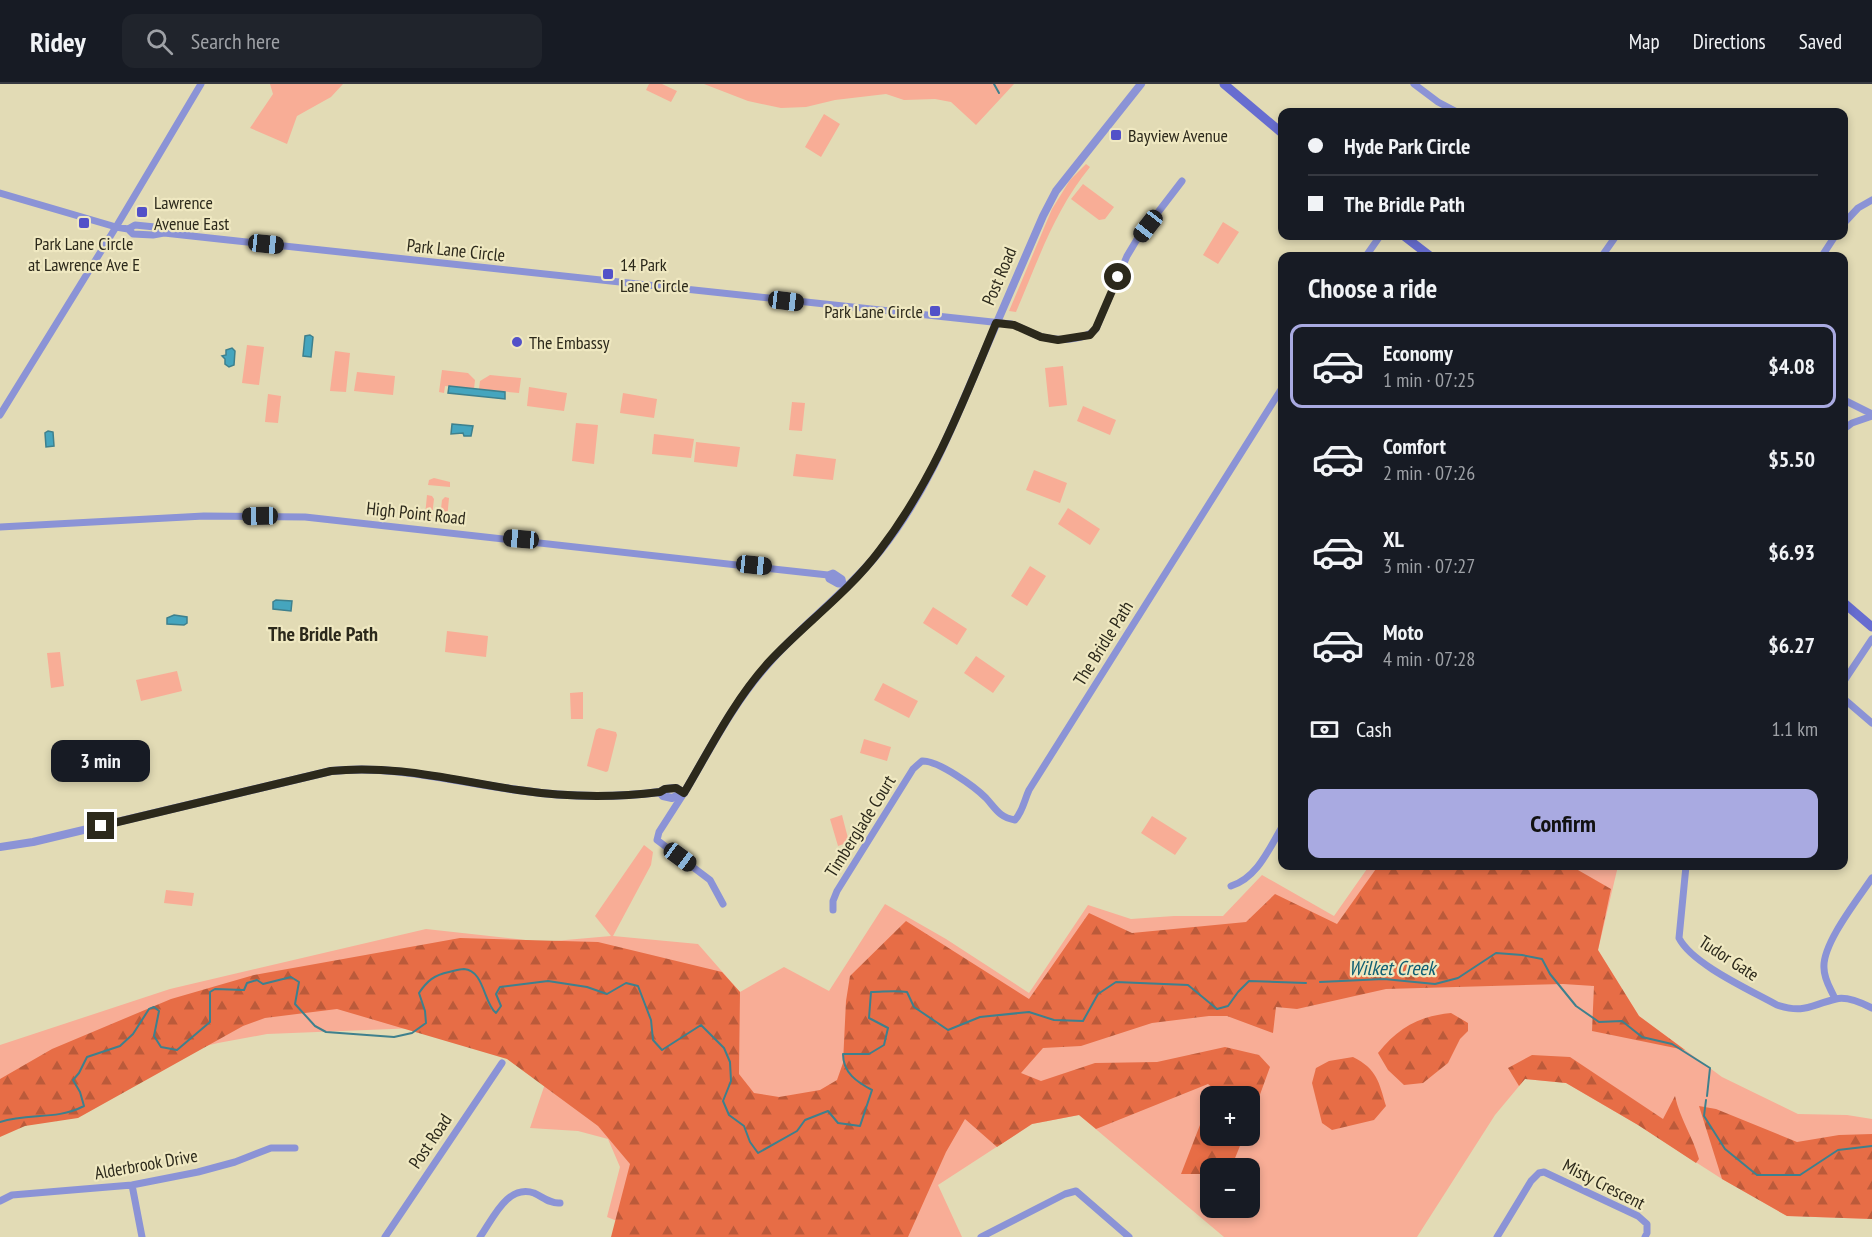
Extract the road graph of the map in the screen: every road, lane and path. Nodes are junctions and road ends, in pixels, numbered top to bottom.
1 (201, 84) edge
2 (1141, 84) edge
3 (1224, 84) edge
4 (1414, 84) edge
5 (1450, 108) edge
6 (1278, 130) edge
7 (1182, 181) dead end
8 (0, 193) edge
9 (1872, 200) edge
10 (1848, 219) edge
11 (116, 227) junction
12 (1409, 240) edge
13 (1425, 252) edge
14 (996, 323) junction
15 (1278, 394) edge
16 (1848, 402) edge
17 (0, 415) edge
18 (1872, 415) edge
19 (1848, 426) edge
20 (0, 527) edge
21 (846, 585) junction
22 (1848, 606) edge
23 (1872, 627) edge
24 (1872, 639) edge
25 (1848, 675) edge
26 (1848, 702) edge
27 (1872, 723) edge
28 (922, 761) joint
29 (684, 793) junction
30 (1278, 834) edge
31 (0, 847) edge
32 (1686, 870) edge
33 (1872, 878) edge
34 (1231, 886) dead end
35 (723, 904) dead end
36 (833, 910) dead end
37 (1836, 999) junction
38 (1872, 1008) edge
39 (502, 1063) dead end
40 (295, 1148) dead end
41 (132, 1185) junction
42 (0, 1200) edge
43 (560, 1203) dead end
44 (142, 1237) edge
45 (385, 1237) edge
46 (480, 1237) edge
47 (981, 1237) edge
48 (1129, 1237) edge
49 (1497, 1237) edge
50 (1645, 1237) edge

1 - 11 street
2 - 14 street, Post Road
3 - 6 main road
4 - 5 street
7 - 14 street, Park Lane Circle
8 - 11 street, Park Lane Circle
9 - 10 street
11 - 14 street, Park Lane Circle
11 - 17 street
12 - 13 main road
14 - 21 street, Post Road
15 - 28 street, The Bridle Path
16 - 18 street
18 - 19 street
20 - 21 street, High Point Road
21 - 29 street, Post Road
22 - 23 main road
24 - 25 street
26 - 27 street
28 - 36 street, Timberglade Court
29 - 31 street
29 - 35 street, Post Road
30 - 34 street
32 - 37 street, Tudor Gate
33 - 37 street
37 - 38 street
39 - 45 street, Post Road
40 - 41 street, Alderbrook Drive
41 - 42 street, Alderbrook Drive
41 - 44 street
43 - 46 street
47 - 48 street
49 - 50 street, Misty Crescent

